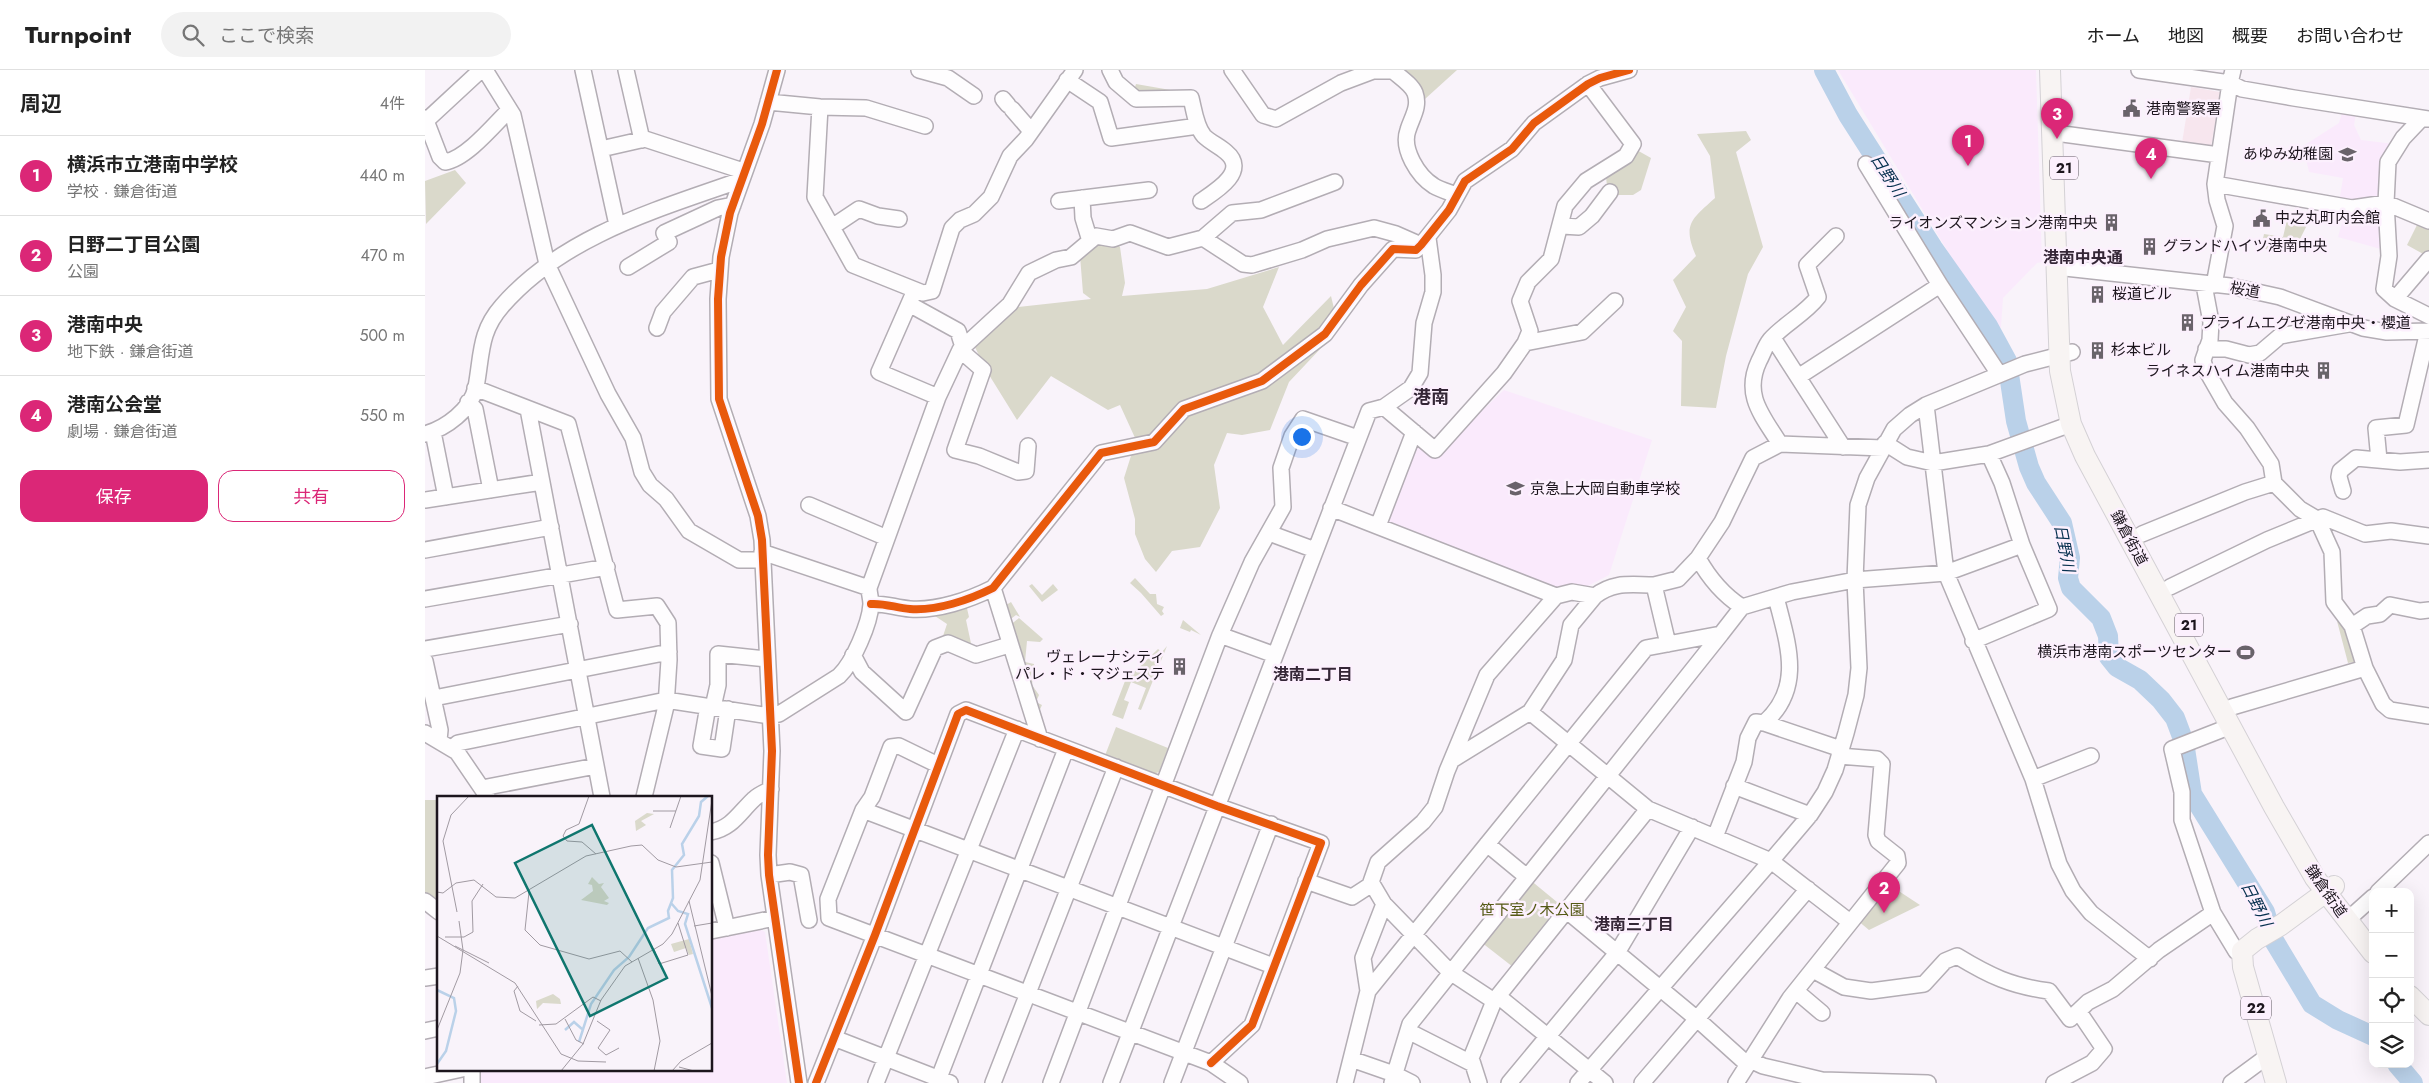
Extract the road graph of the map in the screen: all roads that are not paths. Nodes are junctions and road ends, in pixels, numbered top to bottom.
1 (481, 70) edge
2 (485, 70) edge
3 (583, 70) edge
4 (626, 70) edge
5 (777, 70) edge
6 (919, 70) edge
7 (1110, 70) edge
8 (1232, 70) edge
9 (1629, 70) edge
10 (2050, 70) edge
11 (2062, 70) edge
12 (2139, 70) edge
13 (950, 74) edge
14 (1071, 75) edge
15 (2231, 76) edge
16 (1595, 77) edge
17 (974, 96) dead end
18 (768, 102) junction
19 (1008, 105) dead end
20 (820, 107) junction
21 (509, 110) junction
22 (426, 119) edge
23 (2426, 119) edge
24 (925, 126) dead end
25 (1199, 126) junction
26 (1031, 131) junction
27 (2063, 134) junction
28 (642, 140) junction
29 (601, 149) junction
30 (2219, 155) junction
31 (1866, 164) dead end
32 (742, 176) junction
33 (1335, 182) dead end
34 (2215, 184) junction
35 (1149, 190) dead end
36 (1610, 192) dead end
37 (1456, 195) junction
38 (1082, 198) junction
39 (1059, 201) dead end
40 (1201, 201) dead end
41 (2386, 203) junction
42 (733, 205) junction
43 (899, 220) dead end
44 (2429, 221) edge
45 (617, 225) junction
46 (1562, 226) junction
47 (832, 227) junction
48 (1837, 236) dead end
49 (1203, 238) junction
50 (1090, 241) junction
51 (1425, 242) junction
52 (2429, 259) edge
53 (547, 264) junction
54 (628, 267) dead end
55 (2061, 267) junction
56 (719, 270) junction
57 (2209, 285) junction
58 (1940, 286) junction
59 (915, 290) junction
60 (2395, 299) junction
61 (1615, 300) dead end
62 (909, 304) junction
63 (2429, 316) edge
64 (2351, 324) junction
65 (657, 328) dead end
66 (2429, 331) edge
67 (1773, 338) junction
68 (1525, 343) junction
69 (961, 349) junction
70 (2206, 349) junction
71 (2066, 353) junction
72 (2000, 373) junction
73 (1799, 377) junction
74 (475, 388) junction
75 (938, 397) junction
76 (468, 402) junction
77 (1926, 405) junction
78 (1384, 407) junction
79 (528, 409) junction
80 (2071, 424) junction
81 (1414, 432) junction
82 (429, 433) edge
83 (1358, 438) junction
84 (1780, 444) junction
85 (1028, 446) dead end
86 (1884, 446) junction
87 (1843, 447) junction
88 (1989, 454) junction
89 (2379, 460) junction
90 (2429, 460) edge
91 (1933, 463) junction
92 (542, 482) junction
93 (2274, 483) junction
94 (491, 490) junction
95 (2343, 491) dead end
96 (446, 497) junction
97 (425, 500) edge
98 (809, 504) dead end
99 (1331, 508) junction
100 (2317, 519) junction
101 (551, 526) junction
102 (1378, 526) junction
103 (1269, 533) junction
104 (2142, 534) junction
105 (2429, 536) edge
106 (887, 538) junction
107 (2022, 545) junction
108 (425, 550) edge
109 (1315, 550) junction
110 (762, 556) junction
111 (1698, 558) junction
112 (607, 567) junction
113 (1946, 573) junction
114 (560, 575) junction
115 (1855, 580) junction
116 (1654, 585) junction
117 (2170, 587) junction
118 (869, 588) junction
119 (993, 588) junction
120 (1556, 596) junction
121 (1595, 596) junction
122 (1776, 597) junction
123 (425, 599) edge
124 (871, 604) junction
125 (1742, 607) junction
126 (2429, 610) edge
127 (569, 624) junction
128 (2352, 626) junction
129 (1721, 634) junction
130 (1220, 635) junction
131 (1973, 641) junction
132 (1668, 644) junction
133 (1009, 645) junction
134 (425, 649) edge
135 (669, 652) junction
136 (1275, 655) junction
137 (853, 656) junction
138 (767, 659) junction
139 (425, 661) edge
140 (578, 668) junction
141 (2365, 668) junction
142 (434, 698) junction
143 (666, 700) junction
144 (716, 708) junction
145 (2429, 711) edge
146 (1530, 712) junction
147 (587, 716) junction
148 (770, 716) junction
149 (2232, 716) junction
150 (1764, 722) junction
151 (1017, 729) junction
152 (425, 733) edge
153 (1040, 739) junction
154 (1568, 743) junction
155 (446, 744) junction
156 (1066, 748) junction
157 (1840, 752) junction
158 (2091, 756) dead end
159 (1452, 760) junction
160 (938, 765) junction
161 (596, 766) junction
162 (1116, 767) junction
163 (1608, 776) junction
164 (2033, 779) junction
165 (1162, 785) junction
166 (1734, 786) junction
167 (771, 789) junction
168 (485, 792) edge
169 (602, 796) edge
170 (644, 796) edge
171 (1217, 806) junction
172 (1648, 808) junction
173 (863, 810) junction
174 (1810, 815) junction
175 (1271, 824) junction
176 (1691, 827) junction
177 (914, 830) junction
178 (713, 832) edge
179 (1715, 837) junction
180 (2429, 843) edge
181 (1487, 844) junction
182 (969, 850) junction
183 (1771, 861) junction
184 (1019, 869) junction
185 (713, 870) edge
186 (769, 875) junction
187 (1527, 878) junction
188 (1307, 881) junction
189 (1372, 884) junction
190 (1069, 888) junction
191 (2382, 888) edge
192 (1808, 889) junction
193 (2330, 889) junction
194 (425, 901) edge
195 (2369, 901) edge
196 (1384, 904) junction
197 (1118, 907) junction
198 (437, 910) edge
199 (1567, 911) junction
200 (2213, 913) junction
201 (2354, 914) junction
202 (775, 918) junction
203 (809, 920) dead end
204 (1850, 922) junction
205 (1171, 927) junction
206 (727, 928) junction
207 (713, 931) edge
208 (2369, 933) edge
209 (1413, 934) junction
210 (875, 935) junction
211 (2249, 945) junction
212 (1224, 947) junction
213 (2369, 947) edge
214 (1617, 953) junction
215 (927, 955) junction
216 (2149, 959) junction
217 (1273, 966) junction
218 (1813, 970) junction
219 (1450, 972) junction
220 (979, 975) junction
221 (2414, 985) edge
222 (1660, 988) junction
223 (1368, 991) junction
224 (1796, 991) junction
225 (1028, 994) junction
226 (1496, 998) junction
227 (2429, 999) edge
228 (2414, 1000) edge
229 (1078, 1012) junction
230 (2079, 1012) junction
231 (1822, 1013) dead end
232 (2429, 1015) edge
233 (1697, 1019) junction
234 (1407, 1032) junction
235 (1130, 1033) junction
236 (1547, 1036) junction
237 (834, 1038) junction
238 (1183, 1053) junction
239 (2269, 1055) junction
240 (886, 1058) junction
241 (1351, 1059) junction
242 (1749, 1062) junction
243 (1211, 1063) junction
244 (1473, 1064) junction
245 (457, 1070) edge
246 (472, 1070) edge
247 (1589, 1070) junction
248 (425, 1077) edge
249 (1393, 1078) edge
250 (942, 1082) edge
251 (472, 1083) edge
252 (799, 1083) edge
253 (816, 1083) edge
254 (876, 1083) edge
255 (993, 1083) edge
256 (1051, 1083) edge
257 (1111, 1083) edge
258 (1172, 1083) edge
259 (1240, 1083) edge
260 (1345, 1083) edge
261 (1412, 1083) edge
262 (1478, 1083) edge
263 (1509, 1083) edge
264 (1578, 1083) edge
265 (1605, 1083) edge
266 (1641, 1083) edge
267 (1736, 1083) edge
268 (1929, 1083) edge
269 (2054, 1083) edge
270 (2231, 1083) edge
271 (2275, 1083) edge

1 - 22 street
2 - 21 street
3 - 29 street
4 - 28 street
5 - 18 street
6 - 13 street
7 - 25 street
8 - 37 street
9 - 16 street
10 - 55 main road, 鎌倉街道 / 21
11 - 27 main road, 鎌倉街道 / 21
12 - 15 street
13 - 17 street
14 - 25 street
14 - 26 street
15 - 23 street
15 - 30 street
16 - 37 street
16 - 46 street
18 - 20 street
18 - 32 street
19 - 26 street
20 - 24 street
20 - 47 street
21 - 22 street
21 - 53 street
23 - 41 street
25 - 40 street
26 - 59 street
27 - 30 street
27 - 55 main road, 鎌倉街道 / 21
28 - 29 street
28 - 32 street
29 - 45 street
30 - 34 street
31 - 58 street
32 - 42 street
32 - 45 street
33 - 49 street
34 - 41 street
34 - 57 street
35 - 38 street
36 - 46 street
37 - 51 street
38 - 39 street
38 - 50 street
41 - 44 street
41 - 60 street
42 - 54 street
42 - 56 street
43 - 47 street
45 - 53 street
46 - 68 street
47 - 59 street
48 - 67 street
49 - 50 street
49 - 51 street
50 - 69 street
51 - 78 street
51 - 119 street
52 - 60 street
53 - 74 street
53 - 110 street
55 - 57 street, 桜道
55 - 71 main road, 鎌倉街道 / 21
56 - 65 street
56 - 110 street
57 - 64 street, 桜道
57 - 70 street
58 - 72 street
58 - 73 street
59 - 62 street
60 - 63 street
61 - 68 street
62 - 69 street
62 - 75 street
64 - 66 street, 桜道
64 - 70 street
66 - 89 street
67 - 73 street
67 - 84 street
68 - 81 street
69 - 75 street
69 - 85 street
70 - 93 street
71 - 72 street
71 - 80 main road, 鎌倉街道 / 21
71 - 104 main road, 鎌倉街道 / 21
72 - 77 street
73 - 87 street
74 - 76 street
74 - 79 street
75 - 106 street
76 - 82 street
76 - 94 street
77 - 86 street
77 - 91 street
78 - 81 street
78 - 83 street
79 - 92 street
79 - 112 street
80 - 88 street
80 - 149 main road, 鎌倉街道 / 21
81 - 102 street
82 - 96 street
83 - 99 street
83 - 103 street
84 - 87 street
84 - 111 street
86 - 87 street
86 - 91 street
86 - 115 street
88 - 91 street
88 - 107 street
89 - 90 street
89 - 95 street
91 - 113 street
92 - 94 street
92 - 101 street
93 - 100 street
93 - 104 street
94 - 96 street
96 - 97 street
98 - 106 street
99 - 102 street
99 - 109 street
100 - 105 street
100 - 117 street
100 - 128 street
101 - 108 street
101 - 114 street
102 - 120 street
103 - 109 street
103 - 130 street
104 - 117 main road, 鎌倉街道 / 21
106 - 118 street
107 - 113 street
107 - 131 street
109 - 136 street
110 - 118 street
110 - 138 street
111 - 116 street
111 - 125 street
112 - 114 street
112 - 135 street
113 - 115 street
113 - 131 street
114 - 123 street
114 - 127 street
115 - 122 street
115 - 157 street
116 - 121 street
116 - 132 street
117 - 149 main road, 鎌倉街道 / 21
118 - 124 street
119 - 124 street
119 - 133 street
120 - 121 street
120 - 159 street
121 - 146 street
122 - 125 street
122 - 150 street
124 - 137 street
125 - 129 street
126 - 128 street
127 - 134 street
127 - 140 street
128 - 141 street
129 - 132 street
129 - 163 street
130 - 136 street
130 - 165 street
131 - 164 street
132 - 154 street
133 - 137 street
133 - 153 street
135 - 140 street
135 - 143 street
136 - 171 street
137 - 148 street
138 - 144 street
138 - 148 street
139 - 142 street
140 - 142 street
140 - 147 street
141 - 145 street
141 - 149 street
142 - 155 street
143 - 144 street
143 - 147 street
143 - 170 street
144 - 148 street
146 - 154 street
146 - 159 street
147 - 155 street
147 - 161 street
148 - 167 street
149 - 193 main road, 鎌倉街道 / 21
149 - 200 street
150 - 157 street
150 - 166 street
151 - 153 street
151 - 160 street
151 - 182 street
152 - 155 street
153 - 156 street
154 - 163 street
154 - 181 street
155 - 168 street
156 - 162 street
156 - 184 street
157 - 174 street
157 - 204 street
158 - 164 street
159 - 189 street
160 - 173 street
160 - 177 street
161 - 168 street
161 - 169 street
162 - 165 street
162 - 190 street
163 - 172 street
163 - 187 street
164 - 216 street
165 - 171 street
165 - 197 street
166 - 174 street
166 - 179 street
167 - 178 street
167 - 186 street
171 - 175 street
171 - 205 street
172 - 176 street
172 - 199 street
173 - 177 street
173 - 210 street
174 - 183 street
175 - 188 street
175 - 212 street
176 - 179 street
176 - 214 street
177 - 182 street
177 - 210 street
179 - 183 street
180 - 191 street
181 - 187 street
181 - 209 street
182 - 184 street
182 - 215 street
183 - 192 street
183 - 222 street
184 - 190 street
184 - 220 street
185 - 206 street
186 - 202 street
186 - 203 street
187 - 219 street
188 - 189 street
188 - 217 street
189 - 196 street
190 - 197 street
190 - 225 street
192 - 204 street
192 - 233 street
193 - 201 main road, 鎌倉街道 / 21
193 - 211 main road
193 - 213 main road, 鎌倉街道 / 21
194 - 198 street
195 - 201 street
196 - 209 street
196 - 223 street
197 - 205 street
197 - 229 street
199 - 214 street
199 - 226 street
200 - 211 street
200 - 216 street
201 - 208 main road, 鎌倉街道 / 21
202 - 206 street
202 - 252 street
204 - 218 street
205 - 212 street
205 - 235 street
206 - 207 street
209 - 219 street
209 - 223 street
210 - 215 street
210 - 237 street
211 - 239 main road, 22
212 - 217 street
212 - 238 street
214 - 222 street
214 - 236 street
215 - 220 street
215 - 240 street
216 - 230 street
217 - 243 street
218 - 224 street
218 - 230 street
219 - 226 street
219 - 234 street
220 - 225 street
220 - 250 street
221 - 227 main road
222 - 233 street
222 - 247 street
223 - 241 street
224 - 231 street
224 - 242 street
225 - 229 street
225 - 255 street
226 - 236 street
226 - 244 street
228 - 232 main road
229 - 235 street
229 - 256 street
230 - 269 street
233 - 242 street
233 - 266 street
234 - 244 street
234 - 249 street
235 - 238 street
235 - 257 street
236 - 247 street
236 - 263 street
237 - 240 street
237 - 253 street
238 - 243 street
238 - 258 street
239 - 270 street
239 - 271 main road, 22
240 - 250 street
240 - 254 street
241 - 249 street
241 - 260 street
242 - 267 street
242 - 268 street
243 - 259 street
244 - 262 street
245 - 248 street
246 - 251 street
247 - 264 street
247 - 265 street
249 - 261 street

